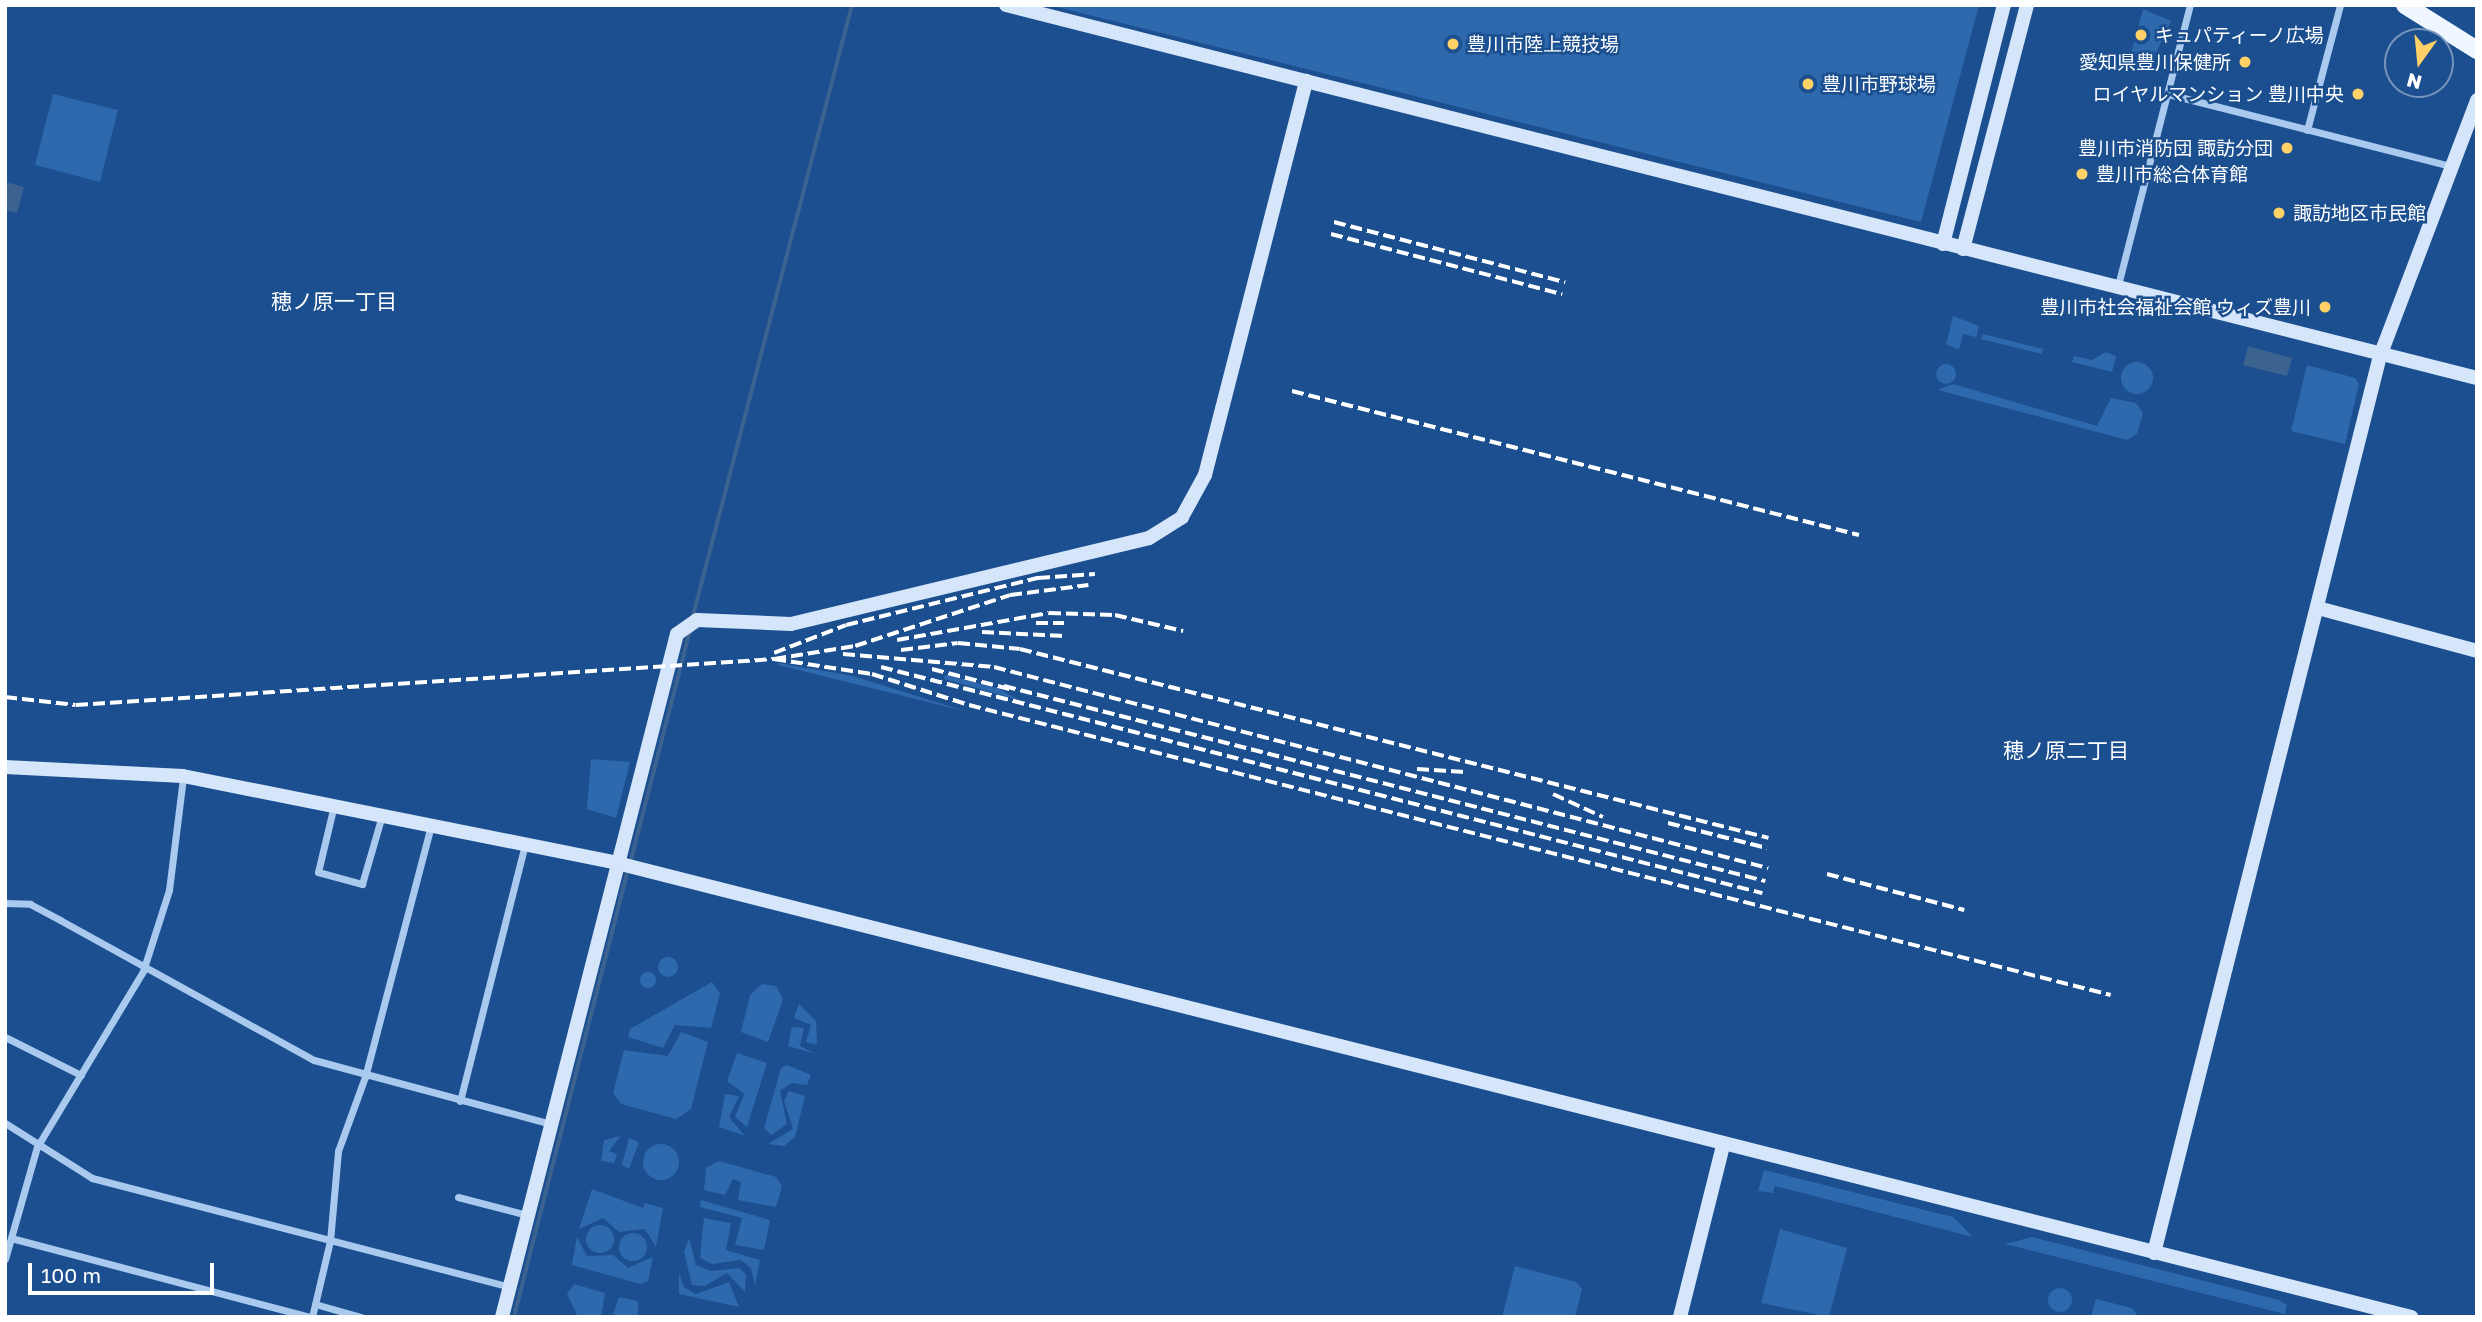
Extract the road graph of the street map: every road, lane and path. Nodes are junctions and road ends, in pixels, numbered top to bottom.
1 (1006, 5) edge
2 (2004, 5) edge
3 (2026, 5) edge
4 (2190, 5) edge
5 (2340, 5) edge
6 (2405, 5) edge
7 (2477, 50) edge
8 (1306, 81) junction
9 (2168, 94) junction
10 (2477, 100) edge
11 (2307, 130) junction
12 (2451, 166) junction
13 (1943, 244) junction
14 (1963, 249) junction
15 (2117, 289) junction
16 (2380, 356) junction
17 (2477, 378) edge
18 (2318, 608) junction
19 (2477, 650) edge
20 (5, 767) edge
21 (183, 776) junction
22 (334, 804) junction
23 (383, 813) junction
24 (432, 824) junction
25 (526, 844) junction
26 (617, 863) junction
27 (5, 903) edge
28 (143, 971) junction
29 (5, 1037) edge
30 (81, 1074) junction
31 (365, 1077) junction
32 (460, 1101) junction
33 (5, 1123) edge
34 (551, 1124) junction
35 (1723, 1146) junction
36 (37, 1147) junction
37 (458, 1197) dead end
38 (527, 1215) junction
39 (11, 1238) junction
40 (330, 1241) junction
41 (2154, 1253) junction
42 (5, 1259) edge
43 (509, 1287) junction
44 (315, 1304) junction
45 (311, 1317) edge
46 (361, 1317) edge
47 (502, 1317) edge
48 (1680, 1317) edge
49 (2411, 1317) edge

1 - 8 street
2 - 13 street
3 - 14 street
4 - 9 street
5 - 11 street
6 - 7 main road
8 - 13 street
8 - 26 street
9 - 11 street
9 - 15 street
10 - 12 street
11 - 12 street
12 - 16 street
13 - 14 street
14 - 15 street
15 - 16 street
16 - 17 street
16 - 18 street
18 - 19 street
18 - 41 street
20 - 21 street
21 - 22 street
21 - 28 street
22 - 23 street
22 - 23 street
23 - 24 street
24 - 25 street
24 - 31 street
25 - 26 street
25 - 32 street
26 - 34 street
26 - 35 street
27 - 28 street
28 - 30 street
28 - 31 street
29 - 30 street
30 - 36 street
31 - 32 street
31 - 40 street
32 - 34 street
33 - 36 street
34 - 38 street
35 - 41 street
35 - 48 street
36 - 39 street
36 - 40 street
37 - 38 street
38 - 43 street
39 - 42 street
39 - 45 street
40 - 43 street
40 - 44 street
41 - 49 street
43 - 47 street
44 - 45 street
44 - 46 street

